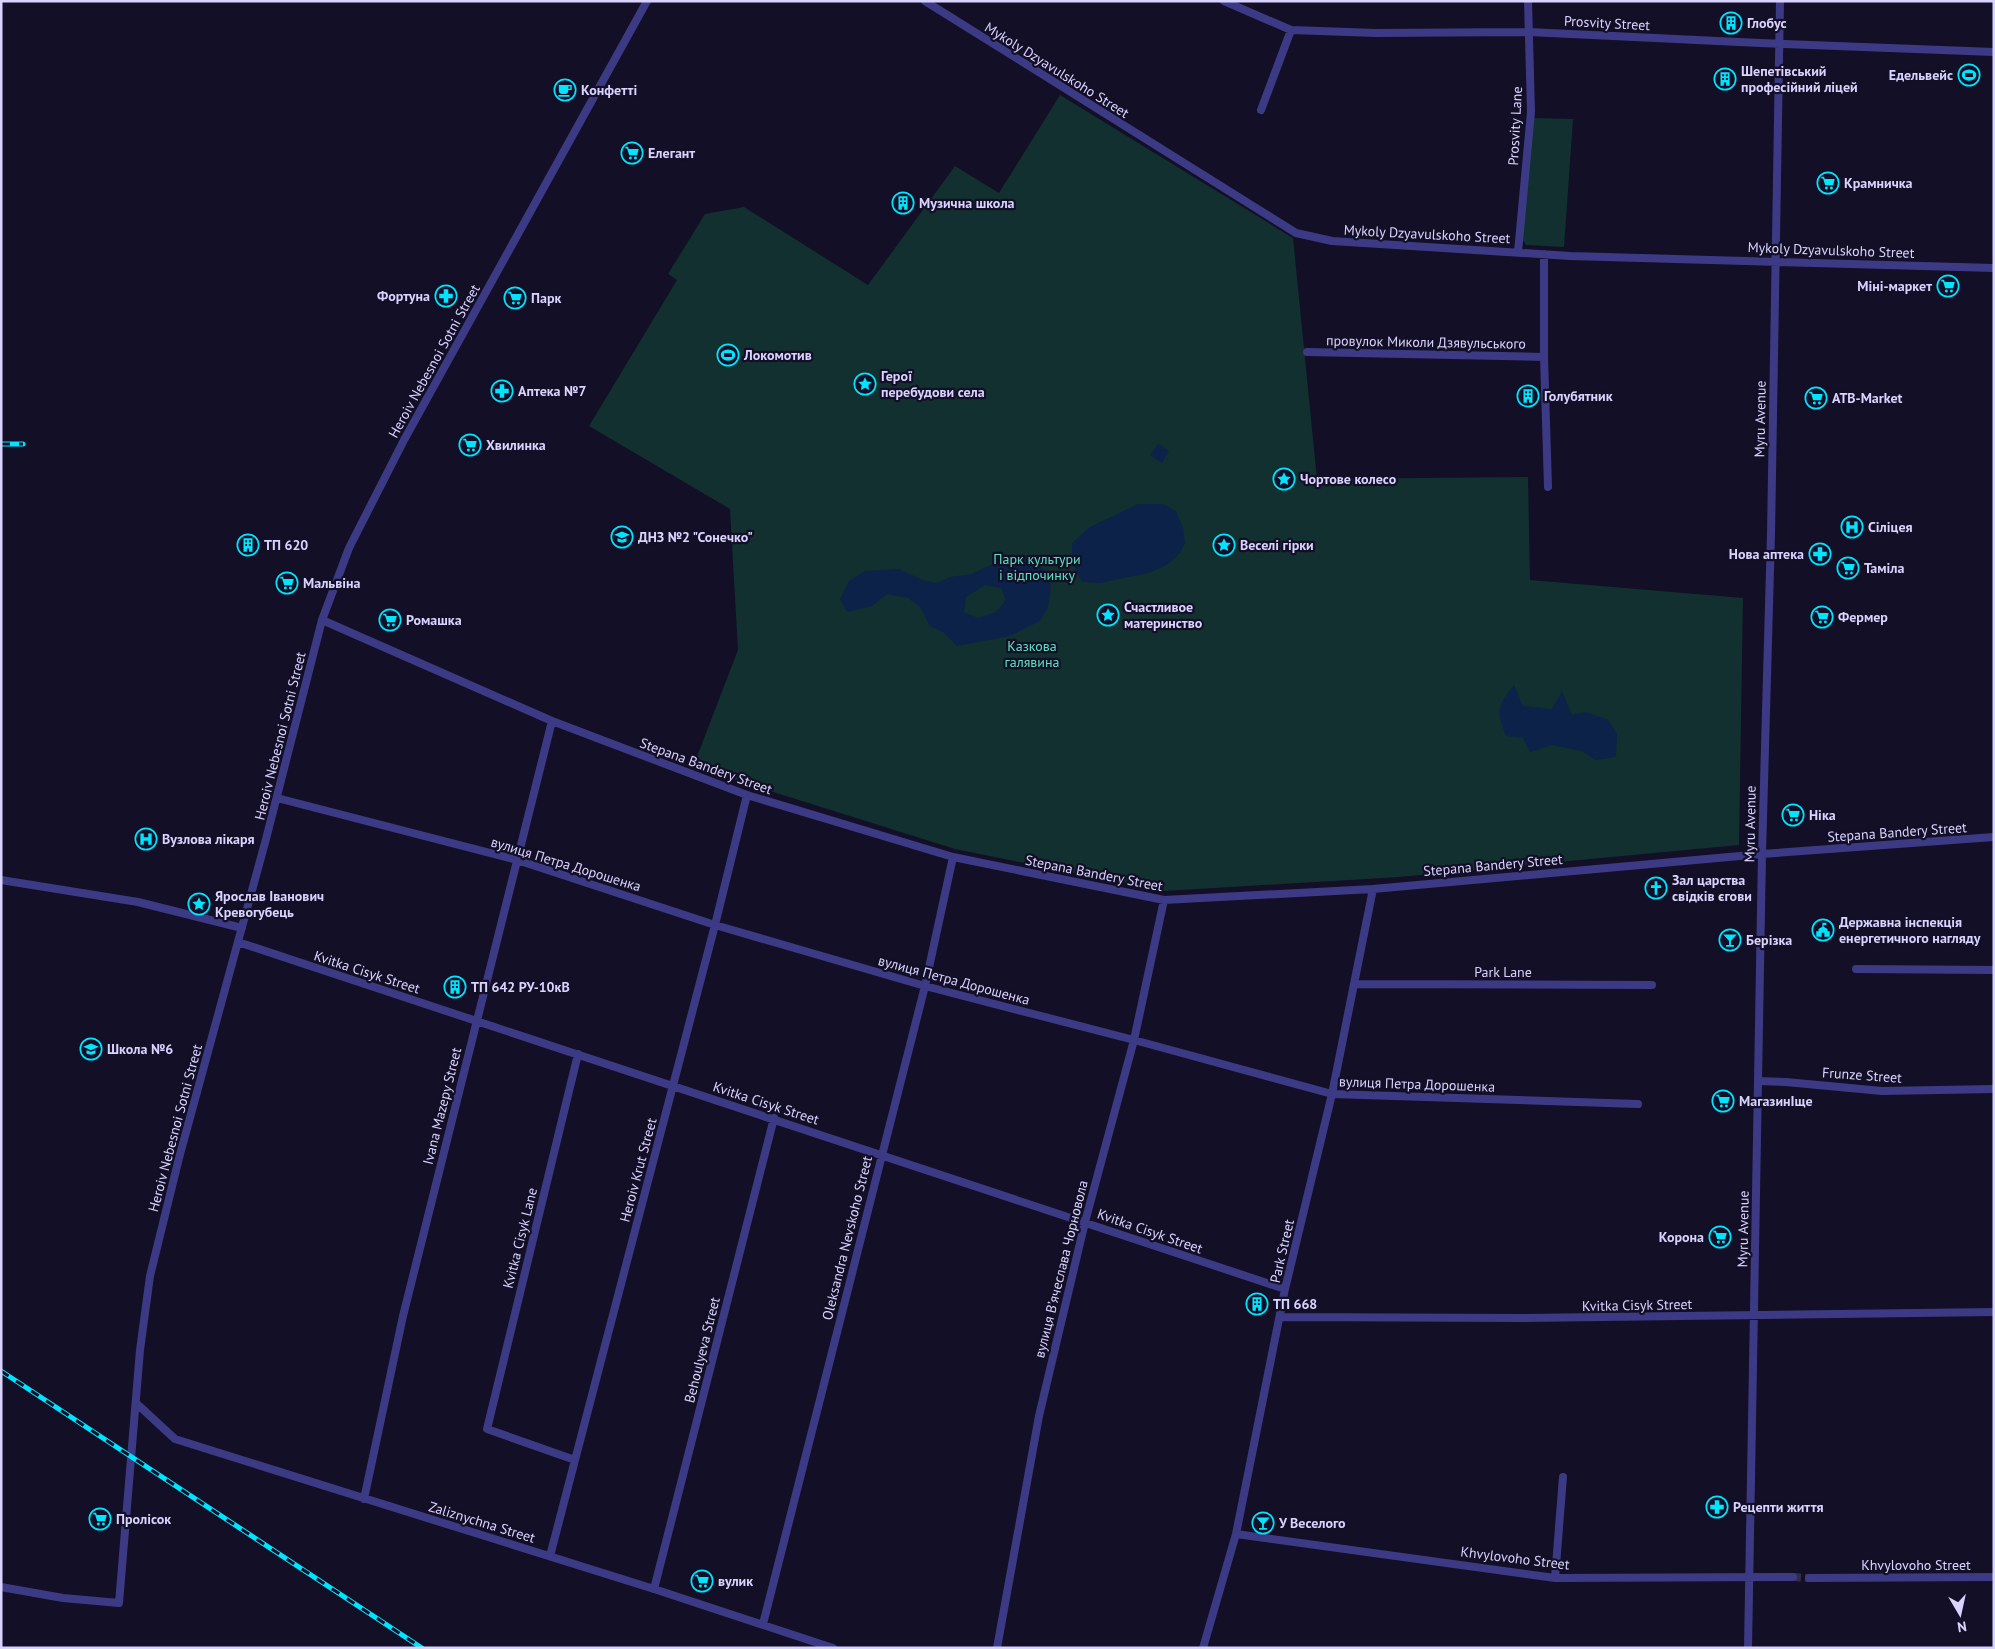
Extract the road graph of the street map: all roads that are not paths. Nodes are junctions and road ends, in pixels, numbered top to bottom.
1 (647, 1) edge
2 (925, 1) edge
3 (1224, 1) edge
4 (1528, 1) edge
5 (1780, 1) edge
6 (1291, 30) junction
7 (1529, 32) junction
8 (1780, 44) junction
9 (1994, 52) edge
10 (1261, 110) dead end
11 (1518, 252) junction
12 (1544, 254) junction
13 (1775, 260) junction
14 (1994, 268) edge
15 (1307, 352) dead end
16 (1544, 357) junction
17 (1548, 487) dead end
18 (322, 620) junction
19 (552, 721) junction
20 (747, 795) junction
21 (277, 798) junction
22 (1994, 837) edge
23 (1762, 854) junction
24 (953, 858) junction
25 (517, 860) junction
26 (1, 880) edge
27 (1372, 889) junction
28 (1164, 900) junction
29 (715, 925) junction
30 (242, 928) junction
31 (238, 942) junction
32 (1856, 970) dead end
33 (1994, 970) edge
34 (1354, 984) junction
35 (1652, 985) dead end
36 (925, 986) junction
37 (476, 1021) junction
38 (1134, 1040) junction
39 (578, 1054) junction
40 (1758, 1081) junction
41 (673, 1085) junction
42 (1994, 1089) edge
43 (1332, 1094) junction
44 (1638, 1104) dead end
45 (774, 1118) junction
46 (881, 1155) junction
47 (1085, 1222) junction
48 (1285, 1289) junction
49 (1994, 1312) edge
50 (1754, 1316) junction
51 (1280, 1317) junction
52 (136, 1403) junction
53 (575, 1460) junction
54 (1563, 1477) dead end
55 (364, 1499) junction
56 (1236, 1534) junction
57 (550, 1556) junction
58 (1749, 1577) junction
59 (1793, 1577) tunnel mouth
60 (1994, 1577) edge
61 (1555, 1578) junction
62 (1809, 1578) tunnel mouth
63 (1, 1587) edge
64 (654, 1588) junction
65 (763, 1624) junction
66 (833, 1648) edge
67 (997, 1648) edge
68 (1203, 1648) edge
69 (1748, 1648) edge

1 - 18 street, Heroiv Nebesnoi Sotni Street
2 - 11 street, Mykoly Dzyavulskoho Street
3 - 6 street, Prosvity Street
4 - 7 street, Prosvity Lane
5 - 8 street, Myru Avenue
6 - 7 street, Prosvity Street
6 - 10 street
7 - 8 street, Prosvity Street
7 - 11 street, Prosvity Lane
8 - 9 street, Prosvity Street
8 - 13 street, Myru Avenue
11 - 12 street, Mykoly Dzyavulskoho Street
12 - 13 street, Mykoly Dzyavulskoho Street
12 - 16 street
13 - 14 street, Mykoly Dzyavulskoho Street
13 - 23 street, Myru Avenue
15 - 16 street, провулок Миколи Дзявульського
16 - 17 street
18 - 19 street, Stepana Bandery Street
18 - 21 street, Heroiv Nebesnoi Sotni Street
19 - 20 street, Stepana Bandery Street
19 - 25 street, Ivana Mazepy Street
20 - 24 street, Stepana Bandery Street
20 - 29 street, Heroiv Krut Street
21 - 25 street, вулиця Петра Дорошенка
21 - 30 street, Heroiv Nebesnoi Sotni Street
22 - 23 street, Stepana Bandery Street
23 - 27 street, Stepana Bandery Street
23 - 40 street, Myru Avenue
24 - 28 street, Stepana Bandery Street
24 - 36 street, Oleksandra Nevskoho Street
25 - 29 street, вулиця Петра Дорошенка
25 - 37 street, Ivana Mazepy Street
26 - 30 street
27 - 28 street, Stepana Bandery Street
27 - 34 street, Park Street
28 - 38 street, вулиця Вʼячеслава Чорновола
29 - 36 street, вулиця Петра Дорошенка
29 - 41 street, Heroiv Krut Street
30 - 31 street, Heroiv Nebesnoi Sotni Street
31 - 37 street, Kvitka Cisyk Street
31 - 52 street, Heroiv Nebesnoi Sotni Street
32 - 33 street
34 - 35 street, Park Lane
34 - 43 street, Park Street
36 - 38 street, вулиця Петра Дорошенка
36 - 46 street, Oleksandra Nevskoho Street
37 - 39 street, Kvitka Cisyk Street
37 - 55 street, Ivana Mazepy Street
38 - 43 street, вулиця Петра Дорошенка
38 - 47 street, вулиця Вʼячеслава Чорновола
39 - 41 street, Kvitka Cisyk Street
39 - 53 street, Kvitka Cisyk Lane
40 - 42 street, Frunze Street
40 - 50 street, Myru Avenue
41 - 45 street, Kvitka Cisyk Street
41 - 53 street, Heroiv Krut Street
43 - 44 street, вулиця Петра Дорошенка
43 - 48 street, Park Street
45 - 46 street, Kvitka Cisyk Street
45 - 64 street, Behoulyeva Street
46 - 47 street, Kvitka Cisyk Street
46 - 65 street, Oleksandra Nevskoho Street
47 - 48 street, Kvitka Cisyk Street
47 - 67 street, вулиця Вʼячеслава Чорновола
48 - 51 street, Park Street
49 - 50 street, Kvitka Cisyk Street
50 - 51 street, Kvitka Cisyk Street
50 - 58 street, Myru Avenue
51 - 56 street, Park Street
52 - 55 street, Zaliznychna Street
52 - 63 street, Heroiv Nebesnoi Sotni Street
53 - 57 street, Heroiv Krut Street
54 - 61 street
55 - 57 street, Zaliznychna Street
56 - 61 street, Khvylovoho Street
56 - 68 street, Park Street
57 - 64 street, Zaliznychna Street
58 - 59 street, Khvylovoho Street
58 - 61 street, Khvylovoho Street
58 - 69 street, Myru Avenue
60 - 62 street, Khvylovoho Street
64 - 65 street, Zaliznychna Street
65 - 66 street, Zaliznychna Street

